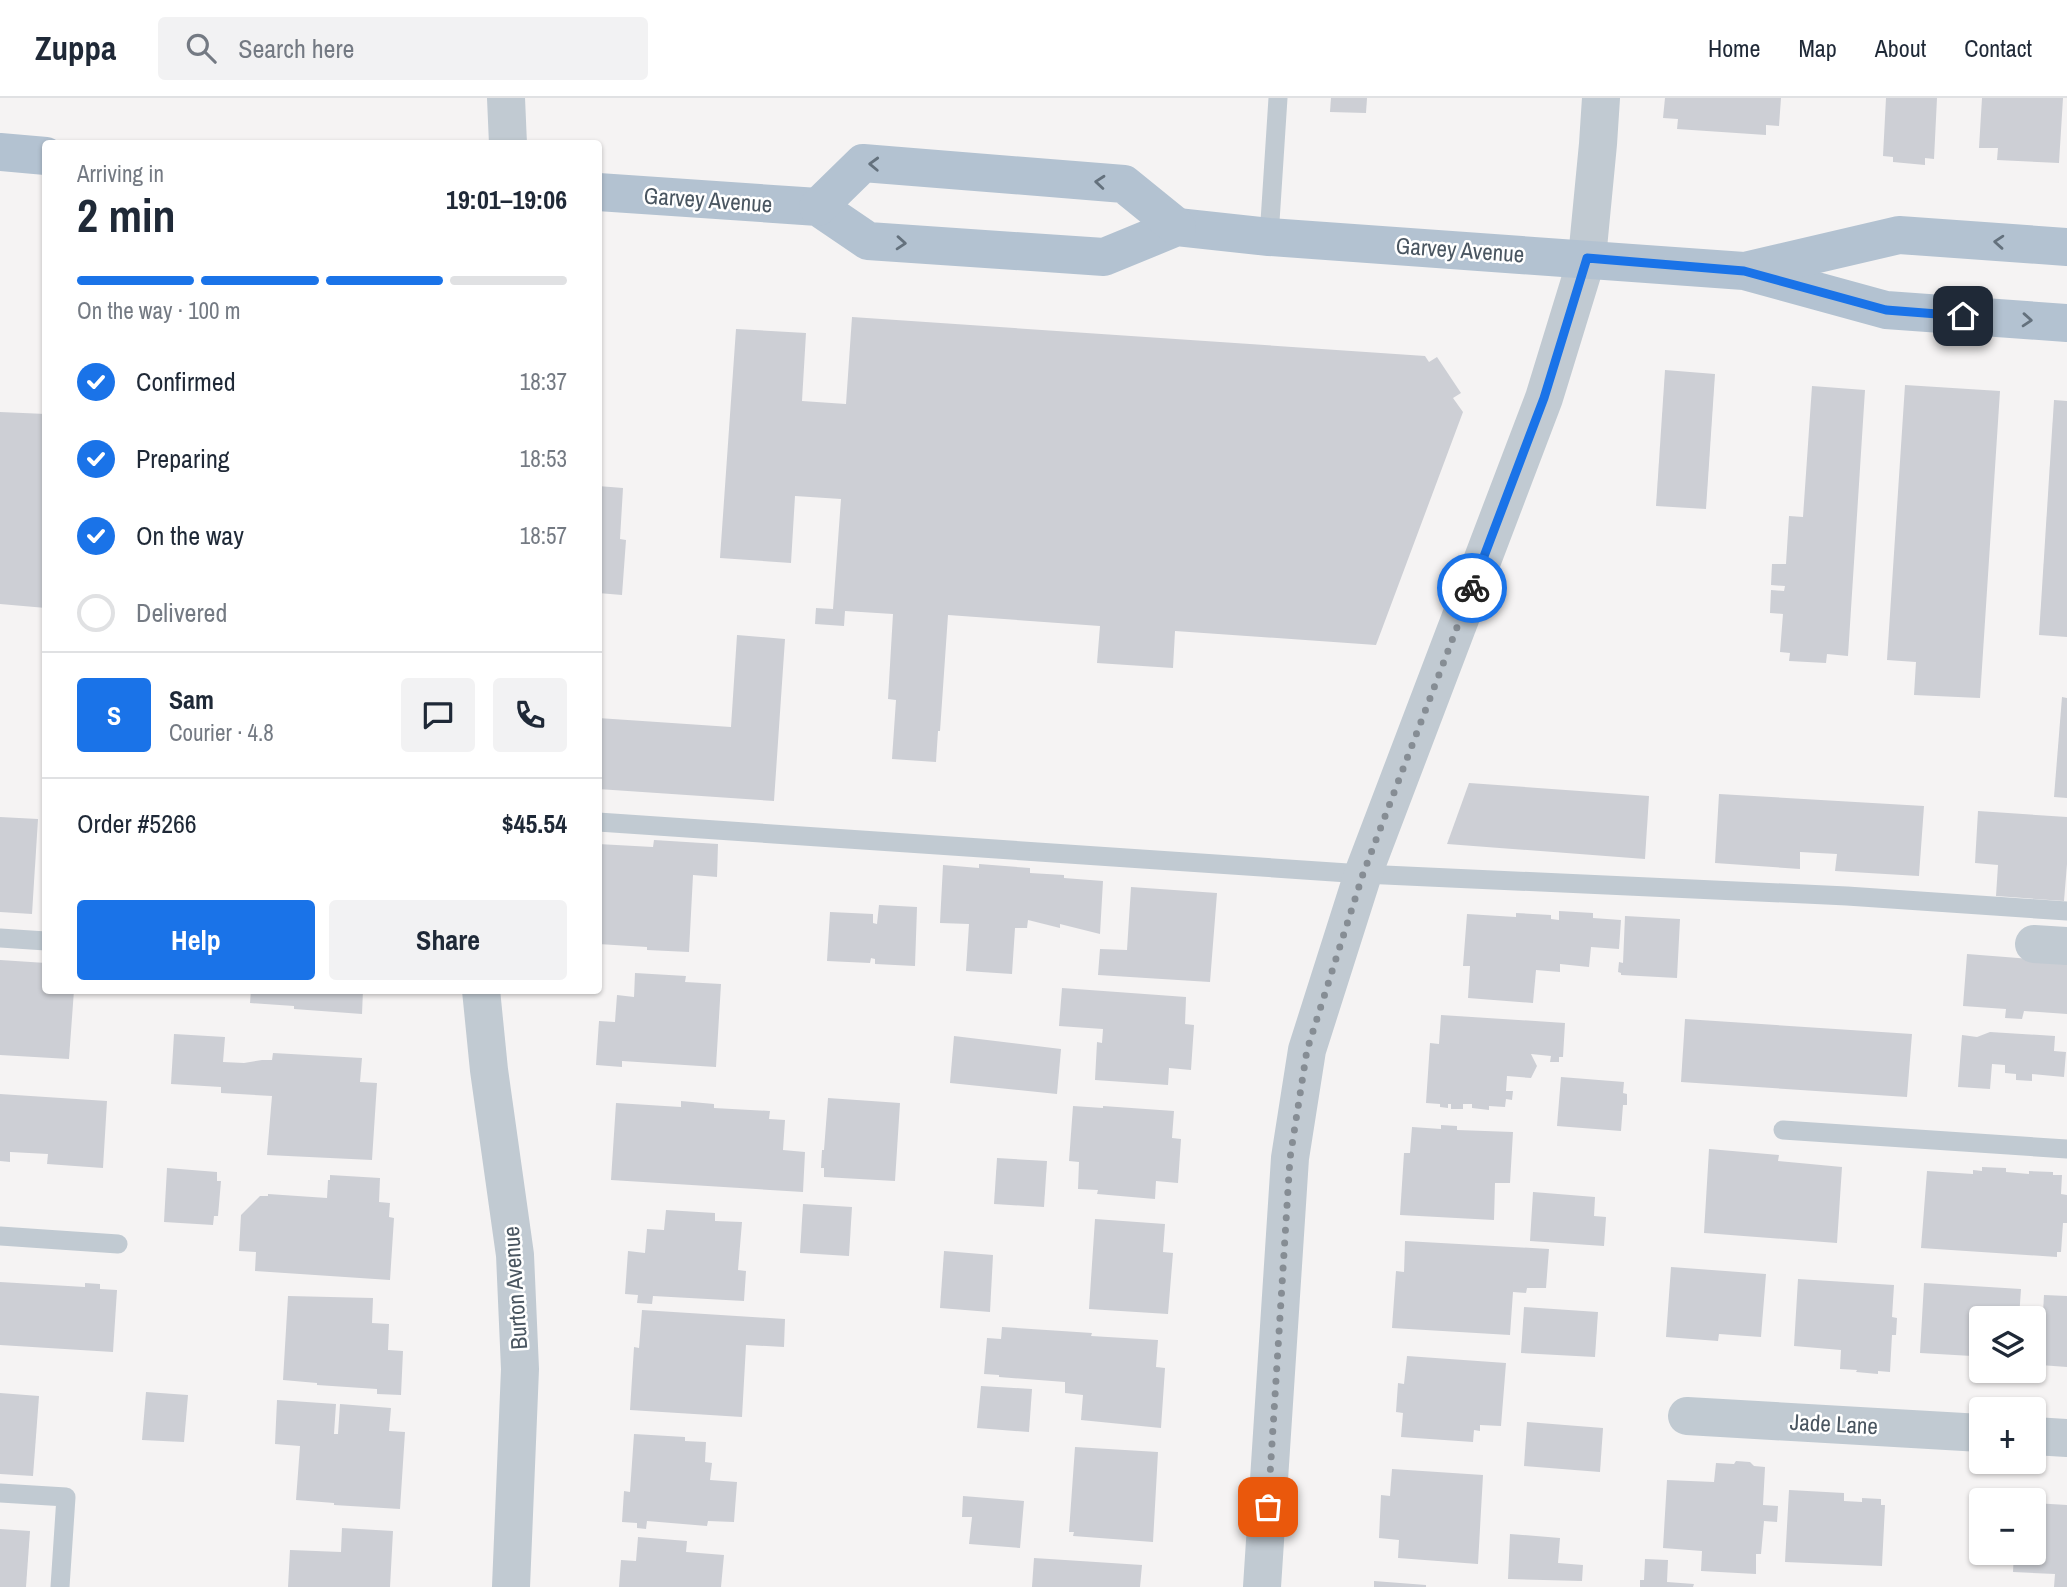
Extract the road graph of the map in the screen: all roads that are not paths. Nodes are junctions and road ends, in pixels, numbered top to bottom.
1 (506, 98) edge
2 (1278, 98) edge
3 (1601, 98) edge
4 (508, 140) edge
5 (0, 152) edge
6 (42, 156) edge
7 (602, 192) edge
8 (818, 207) junction
9 (1177, 227) junction
10 (1269, 237) junction
11 (2067, 247) edge
12 (1587, 258) junction
13 (1744, 271) junction
14 (2067, 323) edge
15 (602, 822) edge
16 (1363, 874) junction
17 (2067, 911) edge
18 (0, 938) edge
19 (42, 941) edge
20 (481, 994) edge
21 (1783, 1130) dead end
22 (2067, 1149) edge
23 (0, 1236) edge
24 (118, 1244) dead end
25 (1687, 1416) dead end
26 (1969, 1432) edge
27 (2046, 1437) edge
28 (2067, 1438) edge
29 (0, 1493) edge
30 (60, 1587) edge
31 (511, 1587) edge
32 (1262, 1587) edge

1 - 4 street
2 - 10 lane
3 - 12 street
5 - 6 main road
7 - 8 main road, Garvey Avenue
8 -> 9 main road, Garvey Avenue
9 -> 8 main road
9 - 10 main road, Garvey Avenue
10 - 12 main road, Garvey Avenue
11 -> 13 main road, Garvey Avenue
12 - 13 main road, Garvey Avenue
12 - 16 street
13 -> 14 main road, Garvey Avenue
15 - 16 lane
16 - 17 lane
16 - 32 street
18 - 19 lane
20 - 31 street, Burton Avenue
21 - 22 lane
23 - 24 lane
25 - 26 street, Jade Lane
27 - 28 street
29 - 30 lane

